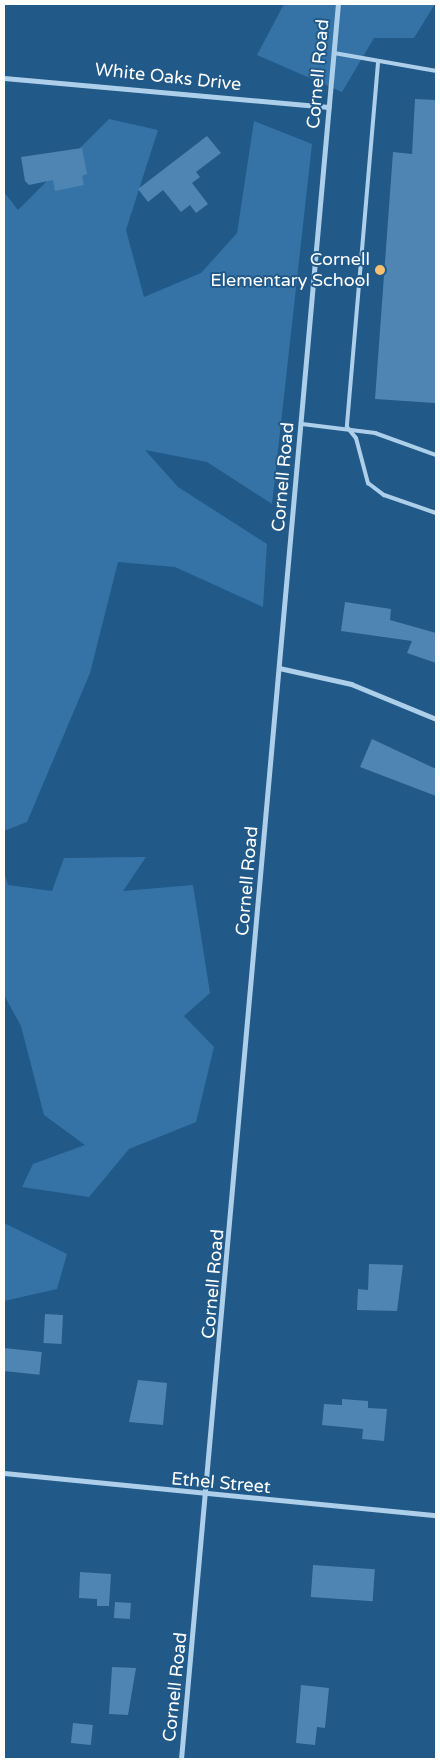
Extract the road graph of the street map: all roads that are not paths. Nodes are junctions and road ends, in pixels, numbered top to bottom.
1 (338, 4) edge
2 (334, 53) junction
3 (378, 64) junction
4 (436, 71) edge
5 (4, 78) edge
6 (328, 107) junction
7 (302, 424) junction
8 (347, 427) junction
9 (436, 455) edge
10 (436, 513) edge
11 (279, 668) junction
12 (436, 719) edge
13 (4, 1473) edge
14 (208, 1496) junction
15 (436, 1515) edge
16 (181, 1759) edge

1 - 2 street, Cornell Road
2 - 3 lane
2 - 6 street, Cornell Road
3 - 4 lane
3 - 8 lane
5 - 6 street, White Oaks Drive
6 - 7 street, Cornell Road
7 - 8 lane
7 - 11 street, Cornell Road
8 - 9 lane
8 - 10 lane
11 - 12 street
11 - 14 street, Cornell Road
13 - 14 street, Ethel Street
14 - 15 street, Ethel Street
14 - 16 street, Cornell Road

